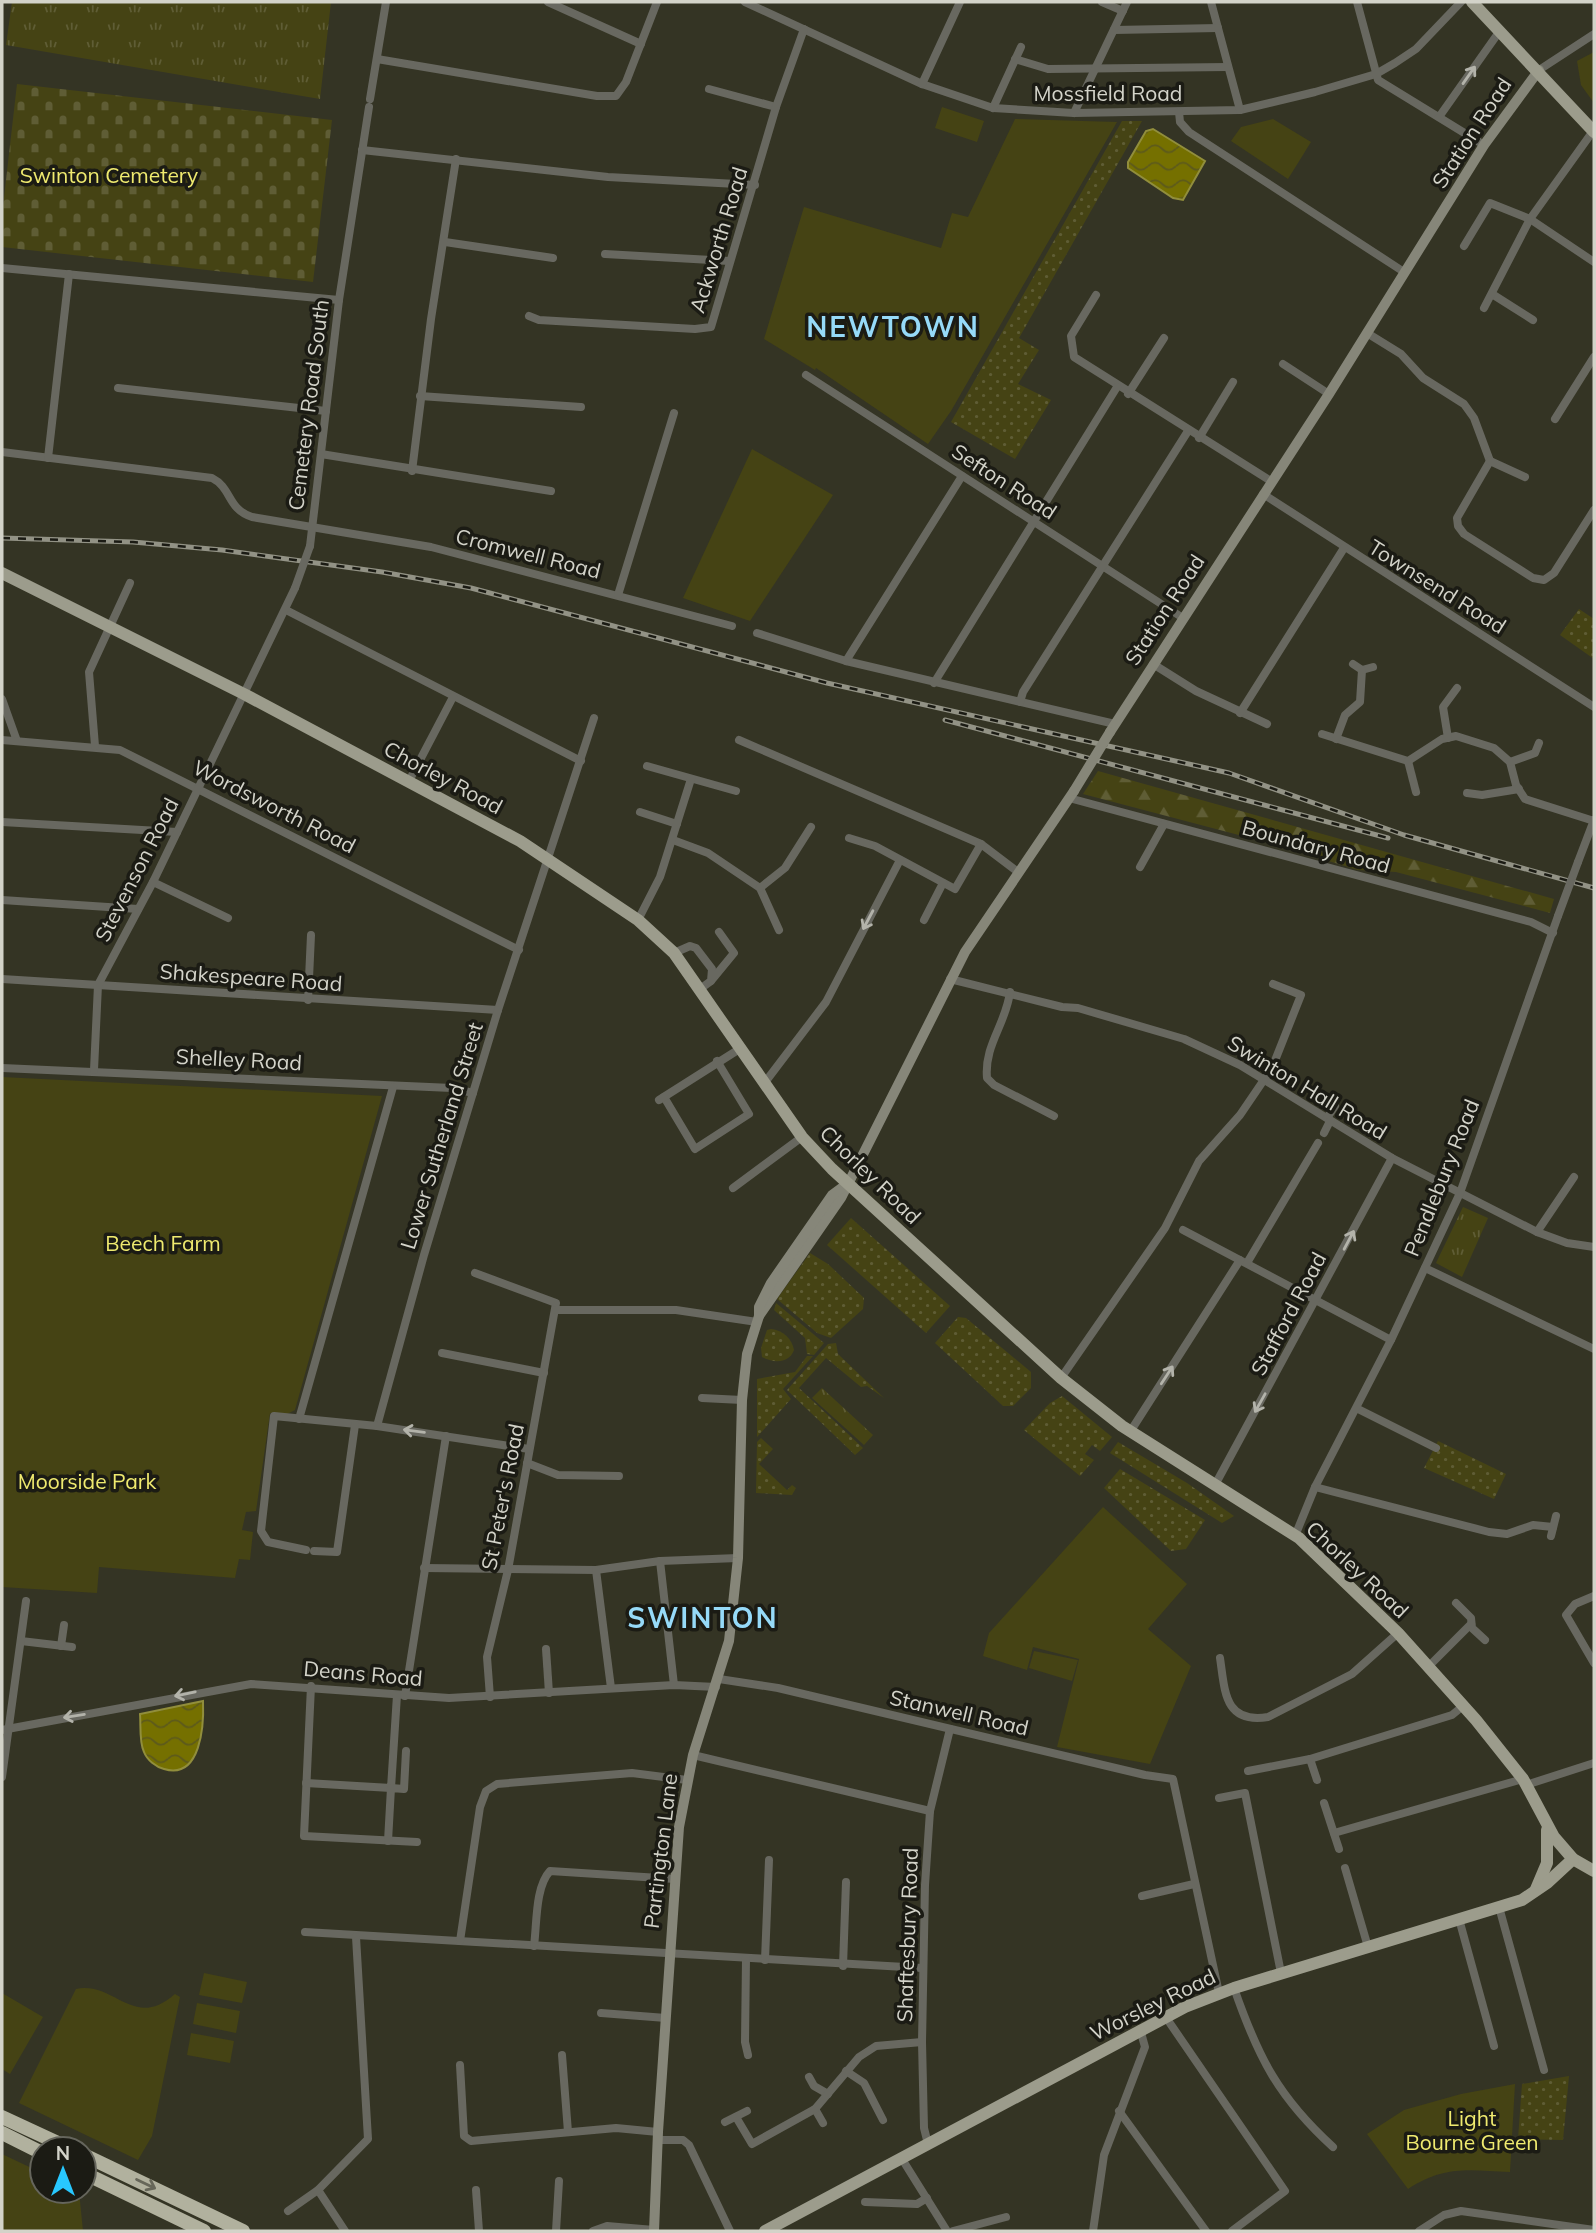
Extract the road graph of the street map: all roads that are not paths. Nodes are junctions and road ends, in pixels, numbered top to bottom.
1 (386, 2) edge
2 (548, 2) edge
3 (657, 2) edge
4 (745, 2) edge
5 (960, 2) edge
6 (1102, 2) edge
7 (1127, 2) edge
8 (1211, 2) edge
9 (1357, 2) edge
10 (1461, 2) edge
11 (1472, 2) edge
12 (1123, 11) junction
13 (1218, 28) junction
14 (804, 29) junction
15 (1114, 30) junction
16 (1500, 32) junction
17 (1594, 34) edge
18 (641, 44) junction
19 (1021, 47) dead end
20 (377, 58) junction
21 (1015, 60) junction
22 (1228, 67) junction
23 (1092, 70) junction
24 (1539, 70) junction
25 (1376, 74) junction
26 (922, 84) junction
27 (709, 89) dead end
28 (776, 107) junction
29 (993, 108) junction
30 (1240, 110) junction
31 (1074, 113) junction
32 (1179, 113) junction
33 (1439, 117) junction
34 (1594, 131) edge
35 (1484, 145) junction
36 (362, 150) junction
37 (456, 159) junction
38 (755, 185) junction
39 (1531, 219) junction
40 (445, 242) junction
41 (1464, 246) dead end
42 (605, 254) dead end
43 (553, 258) dead end
44 (729, 261) junction
45 (1594, 261) edge
46 (2, 268) edge
47 (1404, 272) junction
48 (69, 274) junction
49 (1492, 294) junction
50 (1096, 295) dead end
51 (339, 300) junction
52 (1484, 307) dead end
53 (529, 316) dead end
54 (1534, 320) dead end
55 (1367, 333) junction
56 (1164, 338) dead end
57 (1594, 357) edge
58 (1283, 364) dead end
59 (806, 375) dead end
60 (1233, 382) dead end
61 (1118, 387) junction
62 (118, 388) dead end
63 (1128, 394) junction
64 (1329, 394) junction
65 (420, 396) junction
66 (581, 407) dead end
67 (326, 411) junction
68 (674, 413) dead end
69 (1555, 419) dead end
70 (1188, 431) junction
71 (1199, 438) junction
72 (2, 452) edge
73 (321, 454) junction
74 (48, 458) junction
75 (1490, 461) junction
76 (412, 471) junction
77 (962, 476) junction
78 (1525, 477) dead end
79 (1271, 481) junction
80 (551, 491) dead end
81 (1263, 494) junction
82 (1594, 510) edge
83 (1032, 522) junction
84 (313, 525) junction
85 (1344, 548) junction
86 (1102, 567) junction
87 (2, 573) edge
88 (130, 583) dead end
89 (618, 595) junction
90 (286, 610) junction
91 (1183, 618) junction
92 (110, 626) junction
93 (732, 626) dead end
94 (757, 633) dead end
95 (846, 661) junction
96 (1153, 664) junction
97 (1353, 664) dead end
98 (1373, 667) dead end
99 (1362, 670) junction
100 (934, 683) junction
101 (1457, 688) dead end
102 (244, 694) junction
103 (453, 697) junction
104 (2, 699) edge
105 (1020, 702) junction
106 (1594, 707) edge
107 (1240, 713) junction
108 (594, 719) dead end
109 (1267, 724) dead end
110 (1113, 728) junction
111 (1322, 734) dead end
112 (1336, 738) junction
113 (1448, 738) junction
114 (2, 740) edge
115 (739, 740) dead end
116 (17, 741) junction
117 (1539, 743) dead end
118 (94, 746) junction
119 (581, 761) junction
120 (1408, 761) junction
121 (1510, 762) junction
122 (647, 766) dead end
123 (691, 779) junction
124 (409, 781) junction
125 (199, 788) junction
126 (1518, 789) junction
127 (736, 791) dead end
128 (1416, 792) dead end
129 (1466, 793) dead end
130 (1071, 795) junction
131 (640, 812) dead end
132 (1594, 821) edge
133 (2, 822) edge
134 (677, 824) junction
135 (1164, 824) junction
136 (811, 827) dead end
137 (177, 832) junction
138 (849, 838) dead end
139 (673, 840) junction
140 (981, 844) junction
141 (548, 858) junction
142 (900, 860) junction
143 (1140, 867) dead end
144 (1018, 872) junction
145 (153, 882) junction
146 (943, 883) junction
147 (760, 888) junction
148 (2, 900) edge
149 (138, 909) junction
150 (228, 918) dead end
151 (638, 920) junction
152 (924, 920) dead end
153 (779, 930) dead end
154 (719, 932) dead end
155 (1553, 933) junction
156 (311, 935) dead end
157 (519, 950) junction
158 (674, 953) junction
159 (2, 979) edge
160 (950, 979) junction
161 (1273, 984) dead end
162 (98, 985) junction
163 (706, 985) junction
164 (1010, 992) junction
165 (308, 1000) junction
166 (498, 1010) junction
167 (741, 1048) junction
168 (718, 1061) junction
169 (2, 1068) edge
170 (94, 1070) junction
171 (1262, 1079) junction
172 (766, 1081) junction
173 (393, 1087) junction
174 (473, 1093) junction
175 (1335, 1106) dead end
176 (1054, 1116) dead end
177 (1329, 1120) junction
178 (1324, 1132) dead end
179 (802, 1137) junction
180 (1318, 1143) dead end
181 (1391, 1158) junction
182 (1574, 1177) dead end
183 (847, 1184) junction
184 (733, 1188) dead end
185 (1460, 1193) junction
186 (1183, 1230) dead end
187 (1537, 1232) junction
188 (1594, 1247) edge
189 (1243, 1262) junction
190 (1425, 1268) junction
191 (475, 1273) dead end
192 (1316, 1300) junction
193 (556, 1306) junction
194 (758, 1319) junction
195 (1391, 1340) junction
196 (1594, 1349) edge
197 (442, 1353) dead end
198 (544, 1373) junction
199 (1061, 1378) junction
200 (702, 1398) dead end
201 (742, 1400) junction
202 (1358, 1409) junction
203 (299, 1419) junction
204 (355, 1425) junction
205 (377, 1426) junction
206 (1130, 1432) junction
207 (446, 1436) junction
208 (1436, 1448) dead end
209 (529, 1449) junction
210 (527, 1462) junction
211 (619, 1476) dead end
212 (1216, 1485) junction
213 (1315, 1487) junction
214 (1556, 1517) dead end
215 (1553, 1527) junction
216 (1295, 1536) junction
217 (1551, 1536) dead end
218 (738, 1558) junction
219 (660, 1561) junction
220 (424, 1568) junction
221 (508, 1570) junction
222 (596, 1570) junction
223 (1594, 1596) edge
224 (26, 1601) dead end
225 (1455, 1603) dead end
226 (1471, 1623) junction
227 (64, 1626) dead end
228 (1398, 1633) junction
229 (1485, 1640) dead end
230 (21, 1641) junction
231 (61, 1646) junction
232 (72, 1647) dead end
233 (546, 1649) dead end
234 (1220, 1658) dead end
235 (1594, 1663) edge
236 (1428, 1667) junction
237 (717, 1683) junction
238 (674, 1685) junction
239 (311, 1686) junction
240 (611, 1688) junction
241 (550, 1693) junction
242 (401, 1696) junction
243 (490, 1697) junction
244 (1463, 1706) junction
245 (6, 1729) edge
246 (950, 1729) junction
247 (407, 1751) dead end
248 (693, 1755) junction
249 (1310, 1759) junction
250 (393, 1760) junction
251 (406, 1761) junction
252 (1594, 1763) edge
253 (1248, 1771) dead end
254 (2, 1777) edge
255 (687, 1780) junction
256 (1317, 1780) dead end
257 (1524, 1782) junction
258 (306, 1783) junction
259 (391, 1788) junction
260 (1219, 1798) dead end
261 (1324, 1803) dead end
262 (930, 1811) junction
263 (1547, 1826) junction
264 (1334, 1833) junction
265 (388, 1841) junction
266 (417, 1842) dead end
267 (1339, 1849) dead end
268 (1573, 1859) junction
269 (769, 1860) dead end
270 (1345, 1868) dead end
271 (1594, 1871) edge
272 (675, 1879) junction
273 (846, 1882) dead end
274 (1194, 1884) junction
275 (1533, 1894) junction
276 (1142, 1896) dead end
277 (1499, 1908) junction
278 (1459, 1919) junction
279 (305, 1932) dead end
280 (356, 1937) junction
281 (460, 1941) junction
282 (534, 1946) junction
283 (1368, 1947) junction
284 (669, 1953) junction
285 (746, 1958) junction
286 (765, 1960) junction
287 (843, 1966) junction
288 (922, 1968) junction
289 (1281, 1973) junction
290 (1234, 1987) junction
291 (1219, 1993) junction
292 (601, 2013) dead end
293 (1165, 2016) junction
294 (666, 2018) junction
295 (1140, 2029) junction
296 (922, 2042) junction
297 (1494, 2046) dead end
298 (562, 2055) dead end
299 (748, 2056) dead end
300 (460, 2065) dead end
301 (1544, 2070) dead end
302 (846, 2071) junction
303 (808, 2077) dead end
304 (828, 2094) junction
305 (816, 2109) junction
306 (747, 2111) dead end
307 (1119, 2111) junction
308 (736, 2116) junction
309 (2, 2117) edge
310 (883, 2120) dead end
311 (725, 2122) dead end
312 (823, 2123) dead end
313 (568, 2132) junction
314 (2, 2133) edge
315 (41, 2135) edge
316 (658, 2136) junction
317 (928, 2144) junction
318 (28, 2146) edge
319 (1332, 2147) dead end
320 (902, 2159) junction
321 (98, 2162) edge
322 (98, 2180) edge
323 (559, 2181) dead end
324 (318, 2190) junction
325 (476, 2190) dead end
326 (927, 2198) junction
327 (864, 2202) dead end
328 (288, 2211) dead end
329 (1006, 2217) dead end
330 (1594, 2230) edge
331 (204, 2231) edge
332 (243, 2231) edge
333 (345, 2231) edge
334 (479, 2231) edge
335 (556, 2231) edge
336 (593, 2231) edge
337 (654, 2231) edge
338 (730, 2231) edge
339 (765, 2231) edge
340 (947, 2231) edge
341 (953, 2231) edge
342 (1093, 2231) edge
343 (1206, 2231) edge
344 (1232, 2231) edge
345 (1419, 2231) edge

1 - 20 street, Cemetery Road South
2 - 18 street
3 - 18 street
4 - 14 street, Mossfield Road
5 - 26 street
6 - 12 street
7 - 12 street
8 - 13 street
9 - 25 street
10 - 25 street, Mossfield Road
11 - 16 main road
12 - 15 street
13 - 15 street
13 - 22 street
14 - 26 street, Mossfield Road
14 - 28 street, Ackworth Road
15 - 23 street
16 - 24 main road
33 -> 16 street
17 - 24 street
18 - 20 street
19 - 21 street
20 - 36 street, Cemetery Road South
21 - 23 street
21 - 29 street
22 - 23 street
22 - 30 street
23 - 31 street
24 - 34 main road
24 - 35 main road, Station Road
25 - 30 street, Mossfield Road
25 - 33 street
26 - 29 street, Mossfield Road
27 - 28 street
28 - 38 street, Ackworth Road
29 - 31 street, Mossfield Road
30 - 32 street, Mossfield Road
31 - 32 street, Mossfield Road
32 - 47 street
33 - 35 street
34 - 39 street
35 - 47 main road, Station Road
36 - 37 street
36 - 51 street, Cemetery Road South
37 - 38 street
37 - 40 street
38 - 44 street, Ackworth Road
39 - 41 street
39 - 45 street
39 - 49 street
40 - 43 street
40 - 65 street
42 - 44 street
44 - 53 street, Ackworth Road
46 - 48 street
47 - 55 main road, Station Road
48 - 51 street
48 - 74 street
49 - 52 street
49 - 54 street
50 - 61 street
51 - 67 street, Cemetery Road South
55 - 64 main road, Station Road
55 - 75 street
56 - 63 street
57 - 69 street
58 - 64 street
59 - 77 street, Sefton Road
60 - 71 street
61 - 63 street
61 - 83 street
62 - 67 street
63 - 70 street
64 - 79 main road, Station Road
65 - 66 street
65 - 76 street
67 - 73 street, Cemetery Road South
68 - 89 street
70 - 71 street
70 - 86 street
71 - 79 street
72 - 74 street, Cromwell Road
73 - 76 street
73 - 84 street, Cemetery Road South
74 - 84 street, Cromwell Road
75 - 78 street
75 - 82 street
76 - 80 street
77 - 83 street, Sefton Road
77 - 95 street
79 - 81 main road, Station Road
81 - 85 street, Townsend Road
81 - 91 main road, Station Road
83 - 86 street, Sefton Road
83 - 100 street
84 - 89 street, Cromwell Road
84 - 90 street, Cemetery Road South, bridge
85 - 106 street, Townsend Road
85 - 107 street
86 - 91 street, Sefton Road
86 - 105 street
87 - 92 main road, Chorley Road
88 - 92 street
89 - 93 street, Cromwell Road
90 - 102 street, Cemetery Road South
90 - 103 street
91 - 96 main road, Station Road
92 - 102 main road, Chorley Road
92 - 118 street
94 - 95 street
95 - 100 street
96 - 107 street
96 - 110 main road, Station Road
97 - 99 street
98 - 99 street
99 - 112 street
100 - 105 street
101 - 113 street
102 - 124 main road, Chorley Road
102 - 125 street, Stevenson Road
103 - 119 street
103 - 124 street
104 - 116 street
105 - 110 street
107 - 109 street
108 - 119 street, Lower Sutherland Street
110 - 130 main road, Station Road, bridge
111 - 112 street
112 - 120 street
113 - 120 street
113 - 121 street
114 - 116 street, Wordsworth Road
115 - 140 street
116 - 118 street, Wordsworth Road
117 - 121 street
118 - 125 street, Wordsworth Road
119 - 141 street, Lower Sutherland Street
120 - 128 street
121 - 126 street
122 - 123 street
123 - 127 street
123 - 134 street
124 - 141 main road, Chorley Road
125 - 137 street, Stevenson Road
125 - 157 street, Wordsworth Road
126 - 129 street
126 - 132 street
130 - 135 street, Boundary Road
130 - 144 main road, Station Road
131 - 134 street
132 - 155 street, Pendlebury Road, bridge
133 - 137 street
134 - 139 street
135 - 143 street
135 - 155 street, Boundary Road
136 - 147 street
137 - 145 street, Stevenson Road
138 - 142 street
139 - 147 street
139 - 151 street
140 - 144 street
140 - 146 street
141 - 151 main road, Chorley Road
141 - 157 street, Lower Sutherland Street
142 - 146 street
142 -> 172 street
144 - 160 main road, Station Road
145 - 149 street, Stevenson Road
145 - 150 street
146 - 152 street
147 - 153 street
148 - 149 street
149 - 162 street, Stevenson Road
151 - 158 main road, Chorley Road
154 - 163 street
155 - 185 street, Pendlebury Road
156 - 165 street
157 - 166 street, Lower Sutherland Street
158 - 163 main road, Chorley Road
158 - 163 street
159 - 162 street, Shakespeare Road
160 - 164 street, Swinton Hall Road
160 - 183 main road, Station Road
161 - 171 street
162 - 165 street, Shakespeare Road
162 - 170 street, Stevenson Road
163 - 167 main road, Chorley Road
164 - 171 street, Swinton Hall Road
164 - 176 street
165 - 166 street, Shakespeare Road
166 - 174 street, Lower Sutherland Street
167 - 168 street
167 - 172 main road, Chorley Road
168 - 168 street
169 - 170 street, Shelley Road
170 - 173 street, Shelley Road
171 - 177 street, Swinton Hall Road
171 - 199 street
172 - 179 main road, Chorley Road
173 - 174 street, Shelley Road
173 - 203 street
174 - 205 street, Lower Sutherland Street
175 - 177 street
177 - 178 street
177 - 181 street, Swinton Hall Road
179 - 183 main road, Chorley Road
179 - 184 street
180 - 189 street
181 - 185 street, Swinton Hall Road
192 -> 181 street, Stafford Road
182 - 187 street
183 - 194 main road, Partington Lane
183 - 199 main road, Chorley Road
185 - 187 street, Swinton Hall Road
185 - 190 street, Pendlebury Road
186 - 189 street
187 - 188 street, Swinton Hall Road
189 - 192 street
206 -> 189 street
190 - 195 street, Pendlebury Road
190 - 196 street
191 - 193 street
192 - 195 street
192 -> 212 street, Stafford Road
193 - 194 street
193 - 198 street, St Peter's Road
194 - 201 main road, Partington Lane
195 - 202 street, Pendlebury Road
197 - 198 street
198 - 209 street, St Peter's Road
199 - 206 main road, Chorley Road
200 - 201 street
201 - 218 main road, Partington Lane
202 - 208 street
202 - 213 street, Pendlebury Road
203 - 204 street
203 - 204 street
204 - 205 street
207 -> 205 street
206 - 212 main road, Chorley Road
207 - 209 street
207 - 220 street
209 - 210 street, St Peter's Road
210 - 211 street
210 - 221 street, St Peter's Road
212 - 216 main road, Chorley Road
213 - 215 street
213 - 216 street, Pendlebury Road
214 - 215 street
215 - 217 street
216 - 228 main road, Chorley Road
218 - 219 street
218 - 237 main road, Partington Lane
219 - 222 street
219 - 238 street
220 - 221 street
220 - 242 street
221 - 222 street
221 - 243 street, St Peter's Road
222 - 240 street
223 - 235 street
224 - 230 street
225 - 226 street
226 - 229 street
226 - 236 street
227 - 231 street
228 - 234 street
228 - 236 main road, Chorley Road
230 - 231 street
230 - 245 street
231 - 232 street
233 - 241 street
236 - 244 main road, Chorley Road
237 - 238 street, Deans Road
237 - 246 street, Stanwell Road
237 - 248 main road, Partington Lane
238 - 240 street, Deans Road
239 - 242 street, Deans Road
239 -> 245 street, Deans Road
239 - 258 street
240 - 241 street, Deans Road
241 - 243 street, Deans Road
242 - 243 street, Deans Road
242 - 250 street
244 - 249 street
244 - 257 main road, Chorley Road
245 - 254 street
246 - 262 street, Shaftesbury Road
246 - 274 street, Stanwell Road
247 - 251 street
248 - 255 main road, Partington Lane
248 - 262 street
249 - 253 street
249 - 256 street
250 - 251 street
250 - 259 street
251 - 259 street
252 - 257 street
255 - 272 main road, Partington Lane
255 - 281 street
257 - 263 main road, Chorley Road
257 - 264 street
258 - 259 street
258 - 265 street
259 - 265 street
260 - 289 street
261 - 264 street
262 - 288 street, Shaftesbury Road
263 - 268 main road, Chorley Road
263 - 275 main road
264 - 267 street
265 - 266 street
268 - 271 main road
268 - 275 main road, Worsley Road
269 - 286 street
270 - 283 street
272 - 282 street
272 - 284 main road, Partington Lane
273 - 287 street
274 - 276 street
274 - 291 street
275 - 277 main road, Worsley Road
277 - 278 main road, Worsley Road
277 - 301 street
278 - 283 main road, Worsley Road
278 - 297 street
279 - 280 street
280 - 281 street
280 - 324 street
281 - 282 street
282 - 284 street
283 - 289 main road, Worsley Road
284 - 285 street
284 - 294 main road, Partington Lane
285 - 286 street
285 - 299 street
286 - 287 street
287 - 288 street
288 - 296 street, Shaftesbury Road
289 - 290 main road, Worsley Road
290 - 291 main road, Worsley Road
290 - 319 street
291 - 293 main road, Worsley Road
292 - 294 street
293 - 295 main road, Worsley Road
293 - 344 street
294 - 316 main road, Partington Lane
295 - 307 street
295 - 317 main road, Worsley Road
296 - 302 street
296 - 317 street, Shaftesbury Road
298 - 313 street
300 - 313 street
302 - 304 street
302 - 310 street
303 - 304 street
304 - 305 street
305 - 308 street
305 - 312 street
306 - 308 street
307 - 342 street
307 - 343 street
308 - 311 street
309 - 315 highway
313 - 316 street
314 - 318 highway
316 - 337 main road, Partington Lane
316 - 338 street
317 - 320 main road, Worsley Road
320 - 326 street
320 - 339 main road, Worsley Road
321 -> 332 highway
322 - 331 highway
323 - 335 street
324 - 328 street
324 - 333 street
325 - 334 street
326 - 327 street
326 - 340 street
329 - 341 street
330 - 345 street
336 - 337 street

